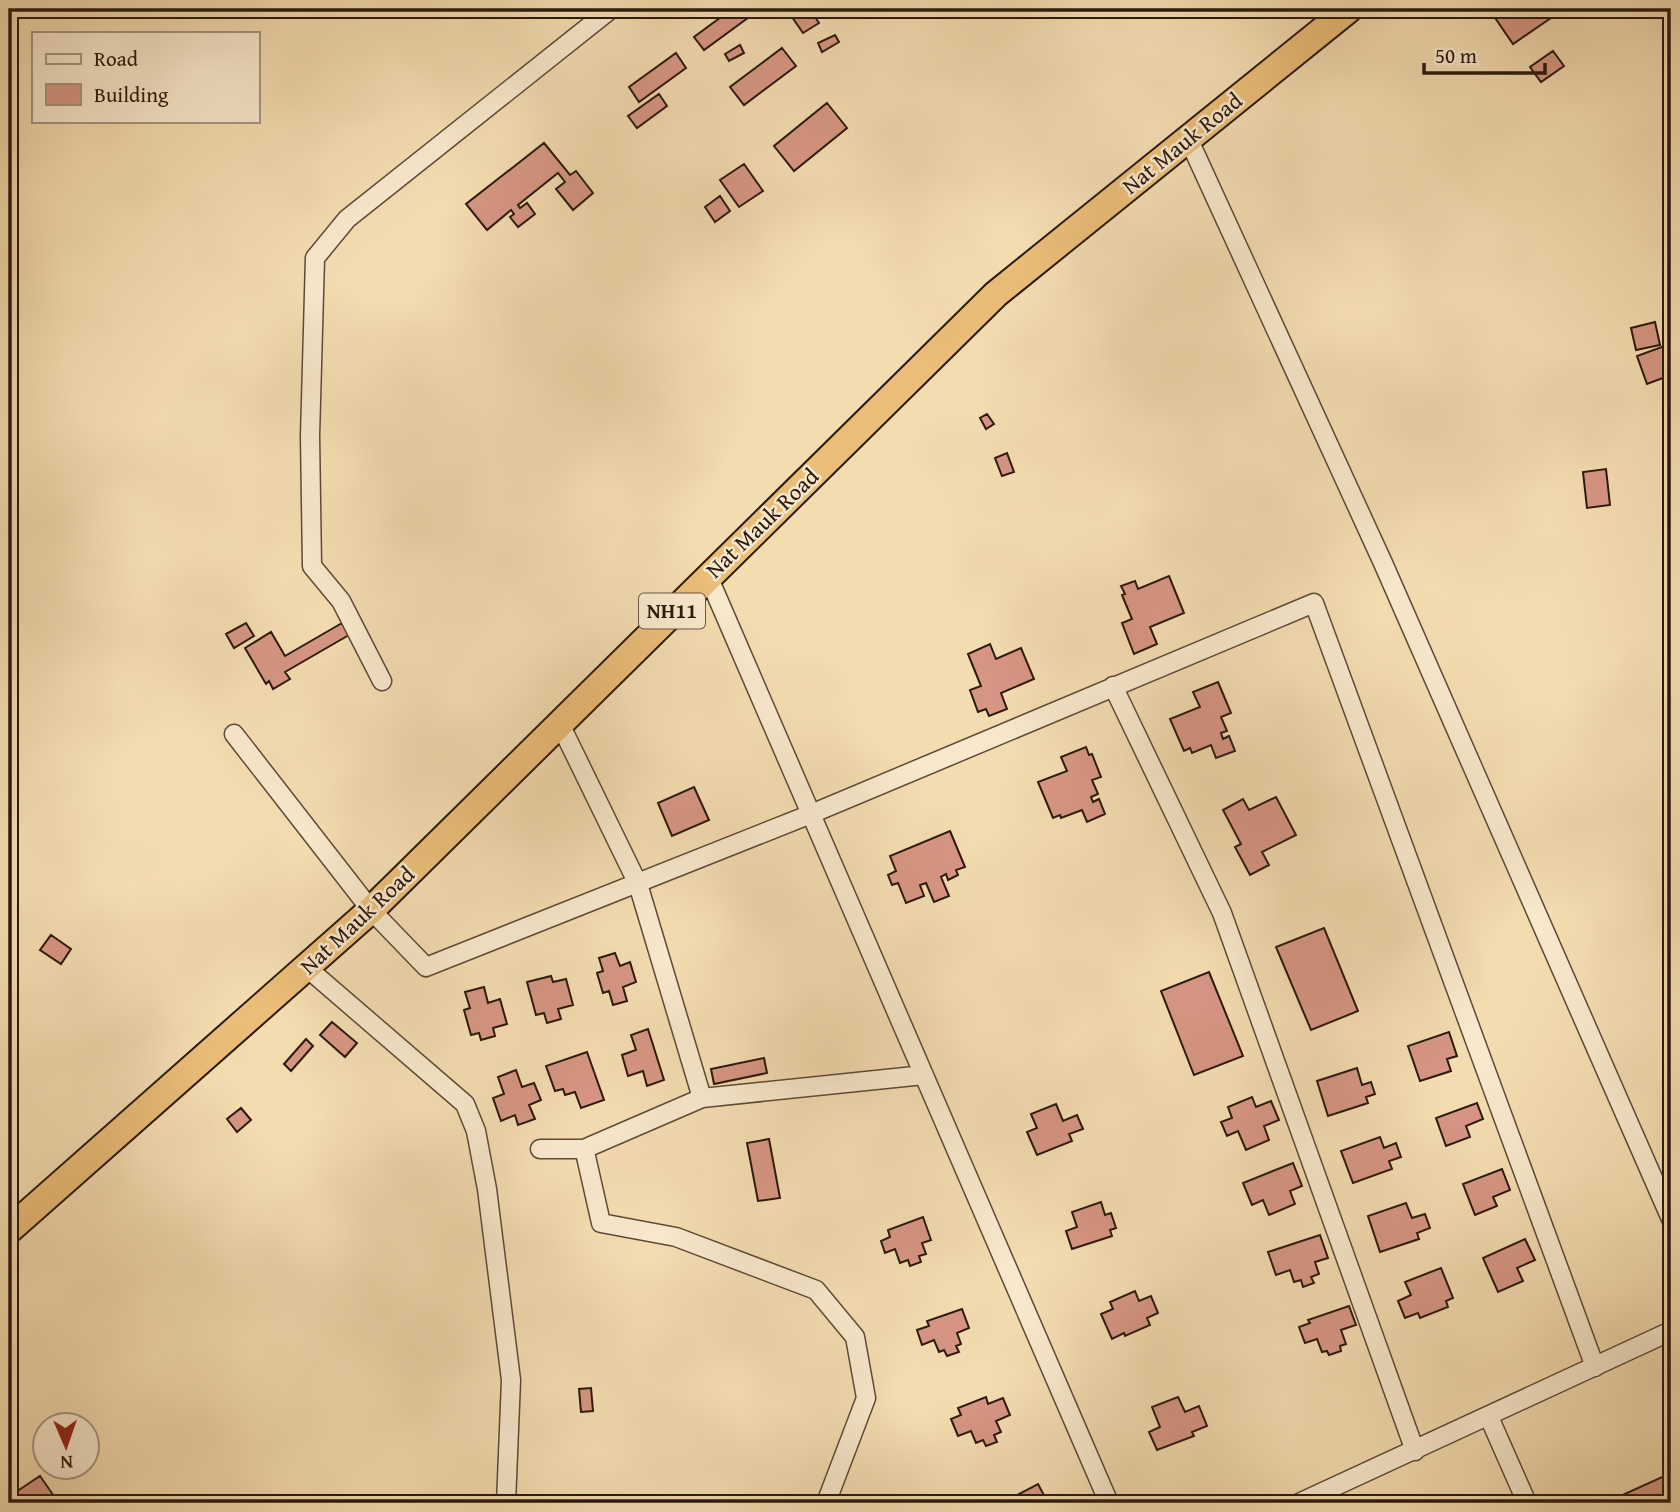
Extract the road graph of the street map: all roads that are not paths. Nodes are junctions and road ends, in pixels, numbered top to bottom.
1 (611, 9) edge
2 (1349, 9) edge
3 (1188, 138) junction
4 (708, 576) junction
5 (382, 681) dead end
6 (1112, 686) junction
7 (560, 724) junction
8 (234, 734) dead end
9 (811, 814) junction
10 (638, 884) junction
11 (371, 910) junction
12 (306, 967) junction
13 (924, 1075) junction
14 (702, 1098) junction
15 (540, 1149) dead end
16 (584, 1152) dead end
17 (1671, 1219) edge
18 (9, 1230) edge
19 (1671, 1331) edge
20 (1595, 1367) junction
21 (1489, 1417) junction
22 (1415, 1451) junction
23 (1318, 1499) edge
24 (506, 1503) edge
25 (826, 1503) edge
26 (1109, 1503) edge
27 (1299, 1503) edge
28 (1527, 1503) edge

1 - 5 street
2 - 3 highway, Nat Mauk Road / NH11
3 - 4 highway, Nat Mauk Road / NH11
3 - 17 street
4 - 7 highway, Nat Mauk Road / NH11
4 - 9 street
6 - 9 street
6 - 20 street
6 - 22 street
7 - 10 street
7 - 11 highway, Nat Mauk Road / NH11
8 - 11 street
9 - 10 street
9 - 13 street
10 - 11 street
10 - 14 street
11 - 12 highway, Nat Mauk Road / NH11
12 - 18 highway, Nat Mauk Road / NH11
12 - 24 street
13 - 14 street
13 - 26 street
14 - 15 street
16 - 25 street
19 - 20 street
20 - 21 street
21 - 22 street
21 - 28 street
22 - 23 street
23 - 27 street

